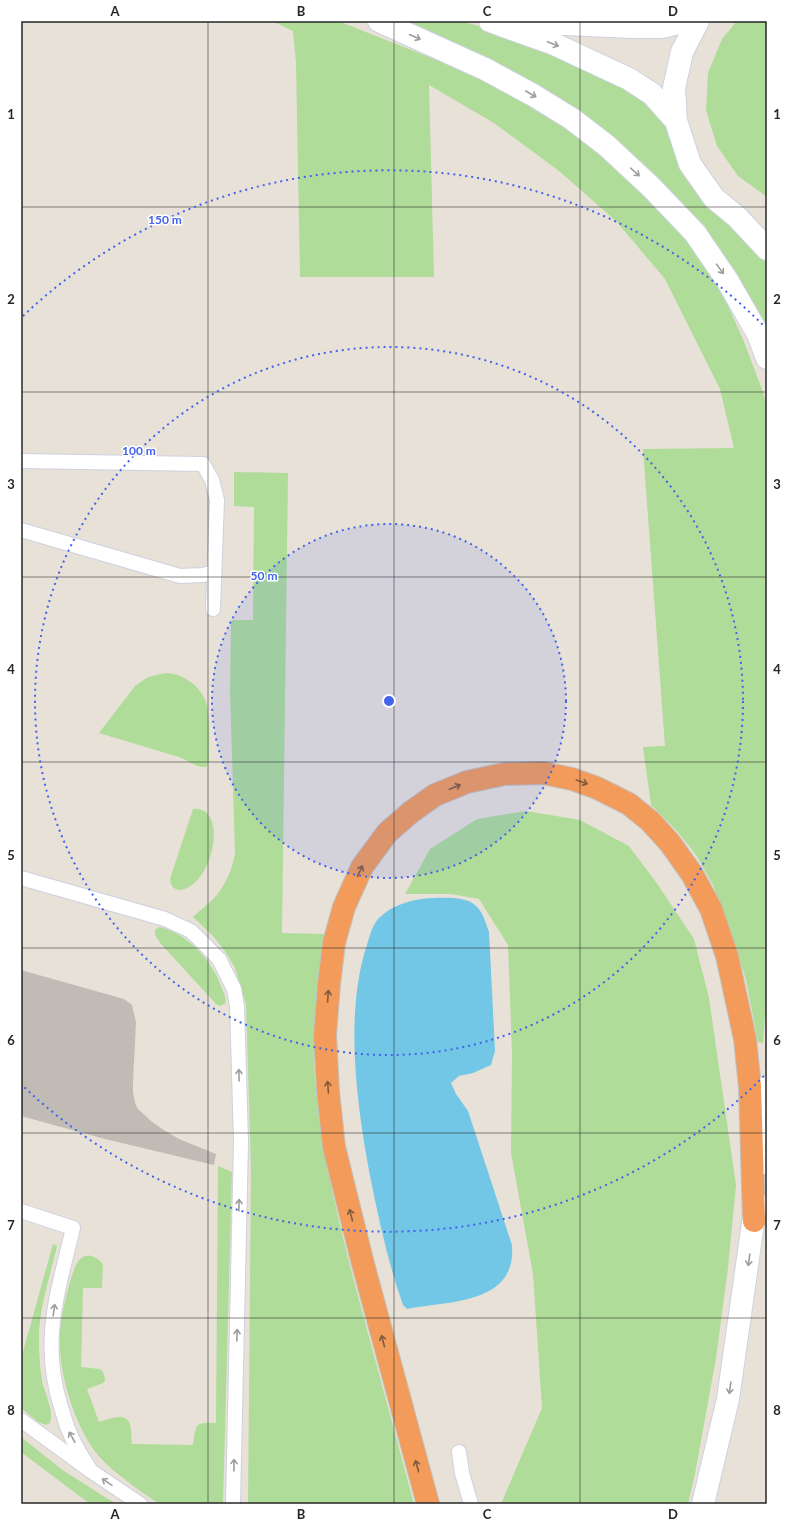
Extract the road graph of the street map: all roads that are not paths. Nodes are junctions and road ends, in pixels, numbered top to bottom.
1 (379, 21) edge
2 (490, 21) edge
3 (519, 21) edge
4 (686, 21) edge
5 (698, 21) edge
6 (676, 121) junction
7 (737, 217) junction
8 (767, 232) edge
9 (767, 249) edge
10 (767, 358) edge
11 (21, 461) edge
12 (21, 530) edge
13 (214, 572) junction
14 (213, 608) dead end
15 (22, 879) edge
16 (767, 1087) edge
17 (21, 1212) edge
18 (754, 1221) junction
19 (21, 1420) edge
20 (459, 1452) dead end
21 (91, 1471) junction
22 (140, 1504) edge
23 (233, 1504) edge
24 (428, 1504) edge
25 (472, 1504) edge
26 (703, 1504) edge

1 -> 10 main road
2 -> 6 main road
3 - 4 main road
5 - 6 main road
6 - 7 main road
7 - 8 main road
7 - 9 main road
11 - 13 lane
12 - 13 lane
13 - 14 lane
23 -> 15 lane
16 - 18 main road
21 -> 17 lane
24 -> 18 highway
18 -> 26 main road
19 - 21 lane
20 - 25 lane
22 -> 21 lane

